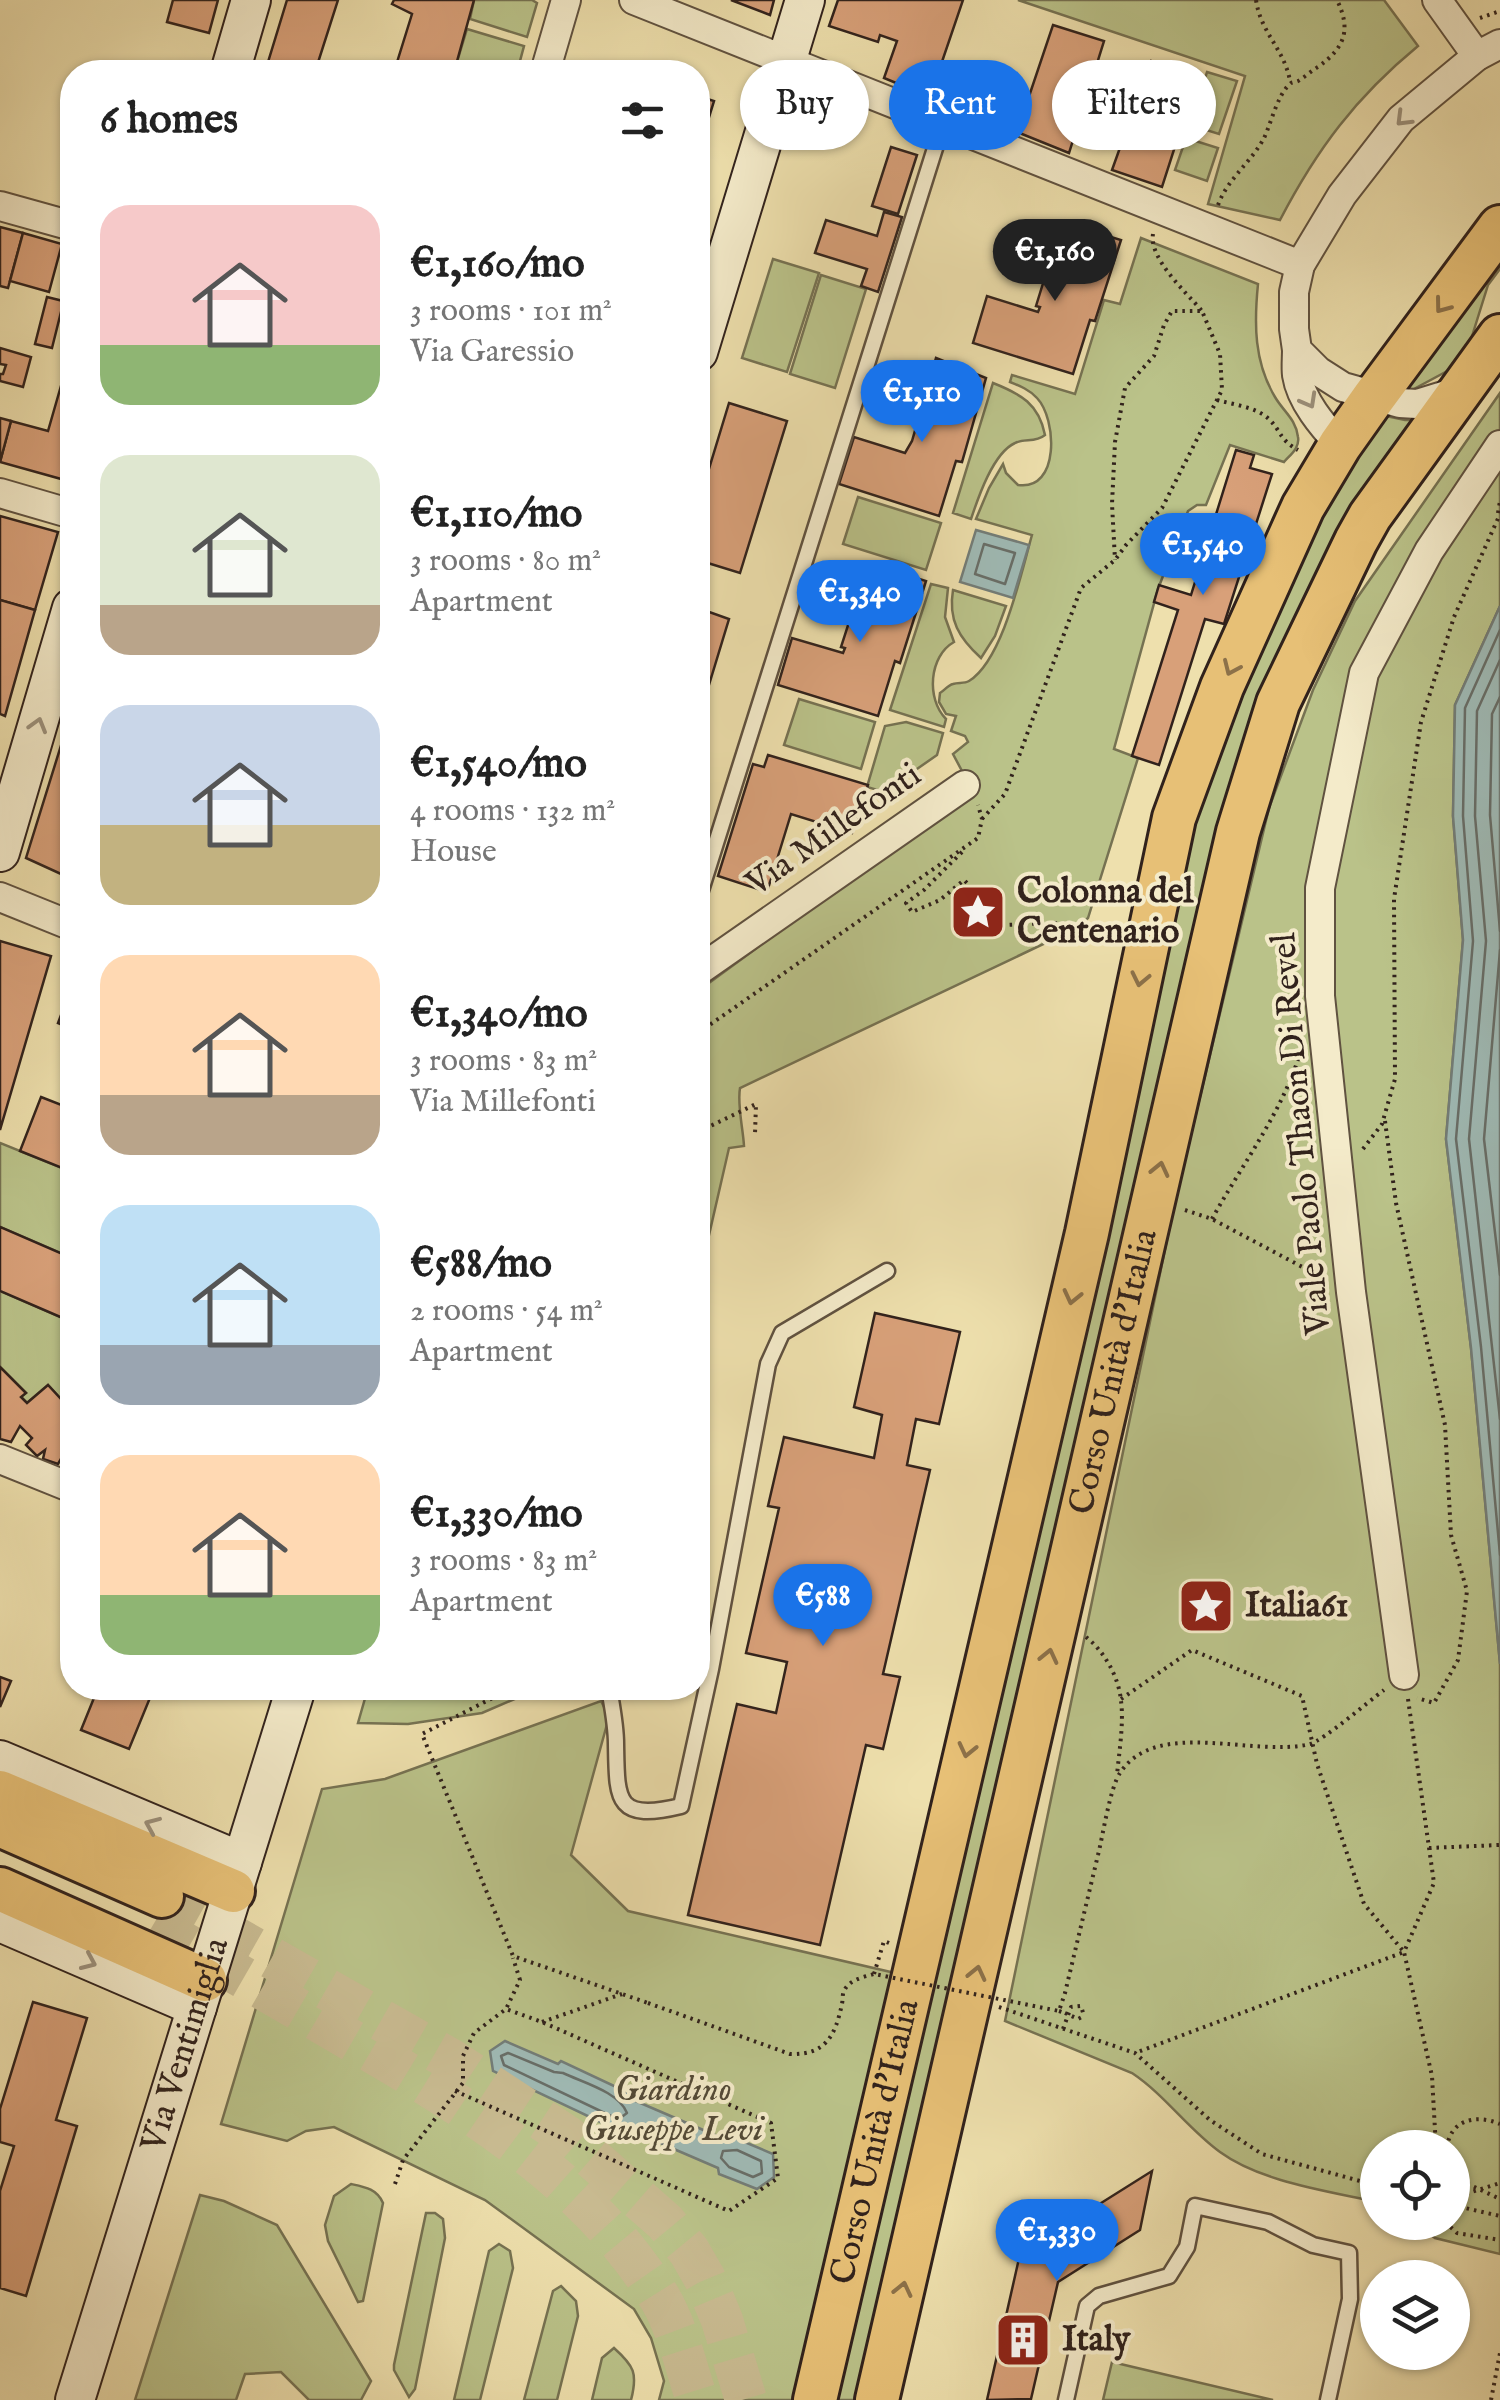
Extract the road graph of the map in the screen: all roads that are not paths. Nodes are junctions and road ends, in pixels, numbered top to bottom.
1 (252, 0) edge
2 (566, 0) edge
3 (634, 0) edge
4 (805, 0) edge
5 (1436, 0) edge
6 (1489, 50) edge
7 (786, 59) junction
8 (234, 60) edge
9 (548, 60) edge
10 (889, 101) edge
11 (934, 150) edge
12 (1011, 150) edge
13 (0, 206) edge
14 (60, 223) edge
15 (1500, 227) edge
16 (1300, 264) junction
17 (1500, 299) edge
18 (710, 312) edge
19 (1500, 336) edge
20 (1297, 350) junction
21 (1462, 390) junction
22 (1374, 397) junction
23 (1500, 445) edge
24 (1323, 450) junction
25 (0, 494) edge
26 (60, 511) edge
27 (60, 649) edge
28 (965, 784) road end
29 (0, 852) edge
30 (710, 862) edge
31 (0, 897) edge
32 (60, 921) edge
33 (710, 963) edge
34 (887, 1271) dead end
35 (0, 1459) edge
36 (60, 1483) edge
37 (710, 1639) edge
38 (1406, 1685) road end
39 (292, 1700) edge
40 (611, 1700) edge
41 (699, 1700) edge
42 (0, 1760) edge
43 (0, 1792) edge
44 (0, 1825) edge
45 (0, 1858) edge
46 (237, 1876) junction
47 (0, 1889) edge
48 (0, 1922) edge
49 (201, 1994) junction
50 (75, 2400) edge
51 (815, 2400) edge
52 (877, 2400) edge
53 (1066, 2400) edge
54 (1328, 2400) edge

1 - 8 street
2 - 9 street
3 - 7 street
4 - 7 street
5 - 6 street
6 -> 16 street
7 - 10 street
7 - 18 street
11 - 30 lane
12 - 16 street
13 - 14 street
15 -> 22 main road, Corso Unità d'Italia
16 - 20 street
17 - 21 main road
19 - 21 main road, Corso Unità d'Italia
20 - 22 street
20 -> 24 street
21 - 22 street
52 -> 21 main road, Corso Unità d'Italia
22 - 24 main road, Corso Unità d'Italia
23 - 38 street, Viale Paolo Thaon Di Revel
24 -> 51 main road, Corso Unità d'Italia
25 - 26 street
29 -> 27 street
28 - 33 street, Via Millefonti
31 - 32 street
34 - 37 lane
35 - 36 street
39 - 46 street, Via Ventimiglia
40 - 41 lane
46 -> 42 street
43 - 46 main road
44 - 45 main road
46 - 49 street, Via Ventimiglia
47 - 49 main road
48 -> 49 street
49 - 50 street, Via Ventimiglia
53 - 54 lane

